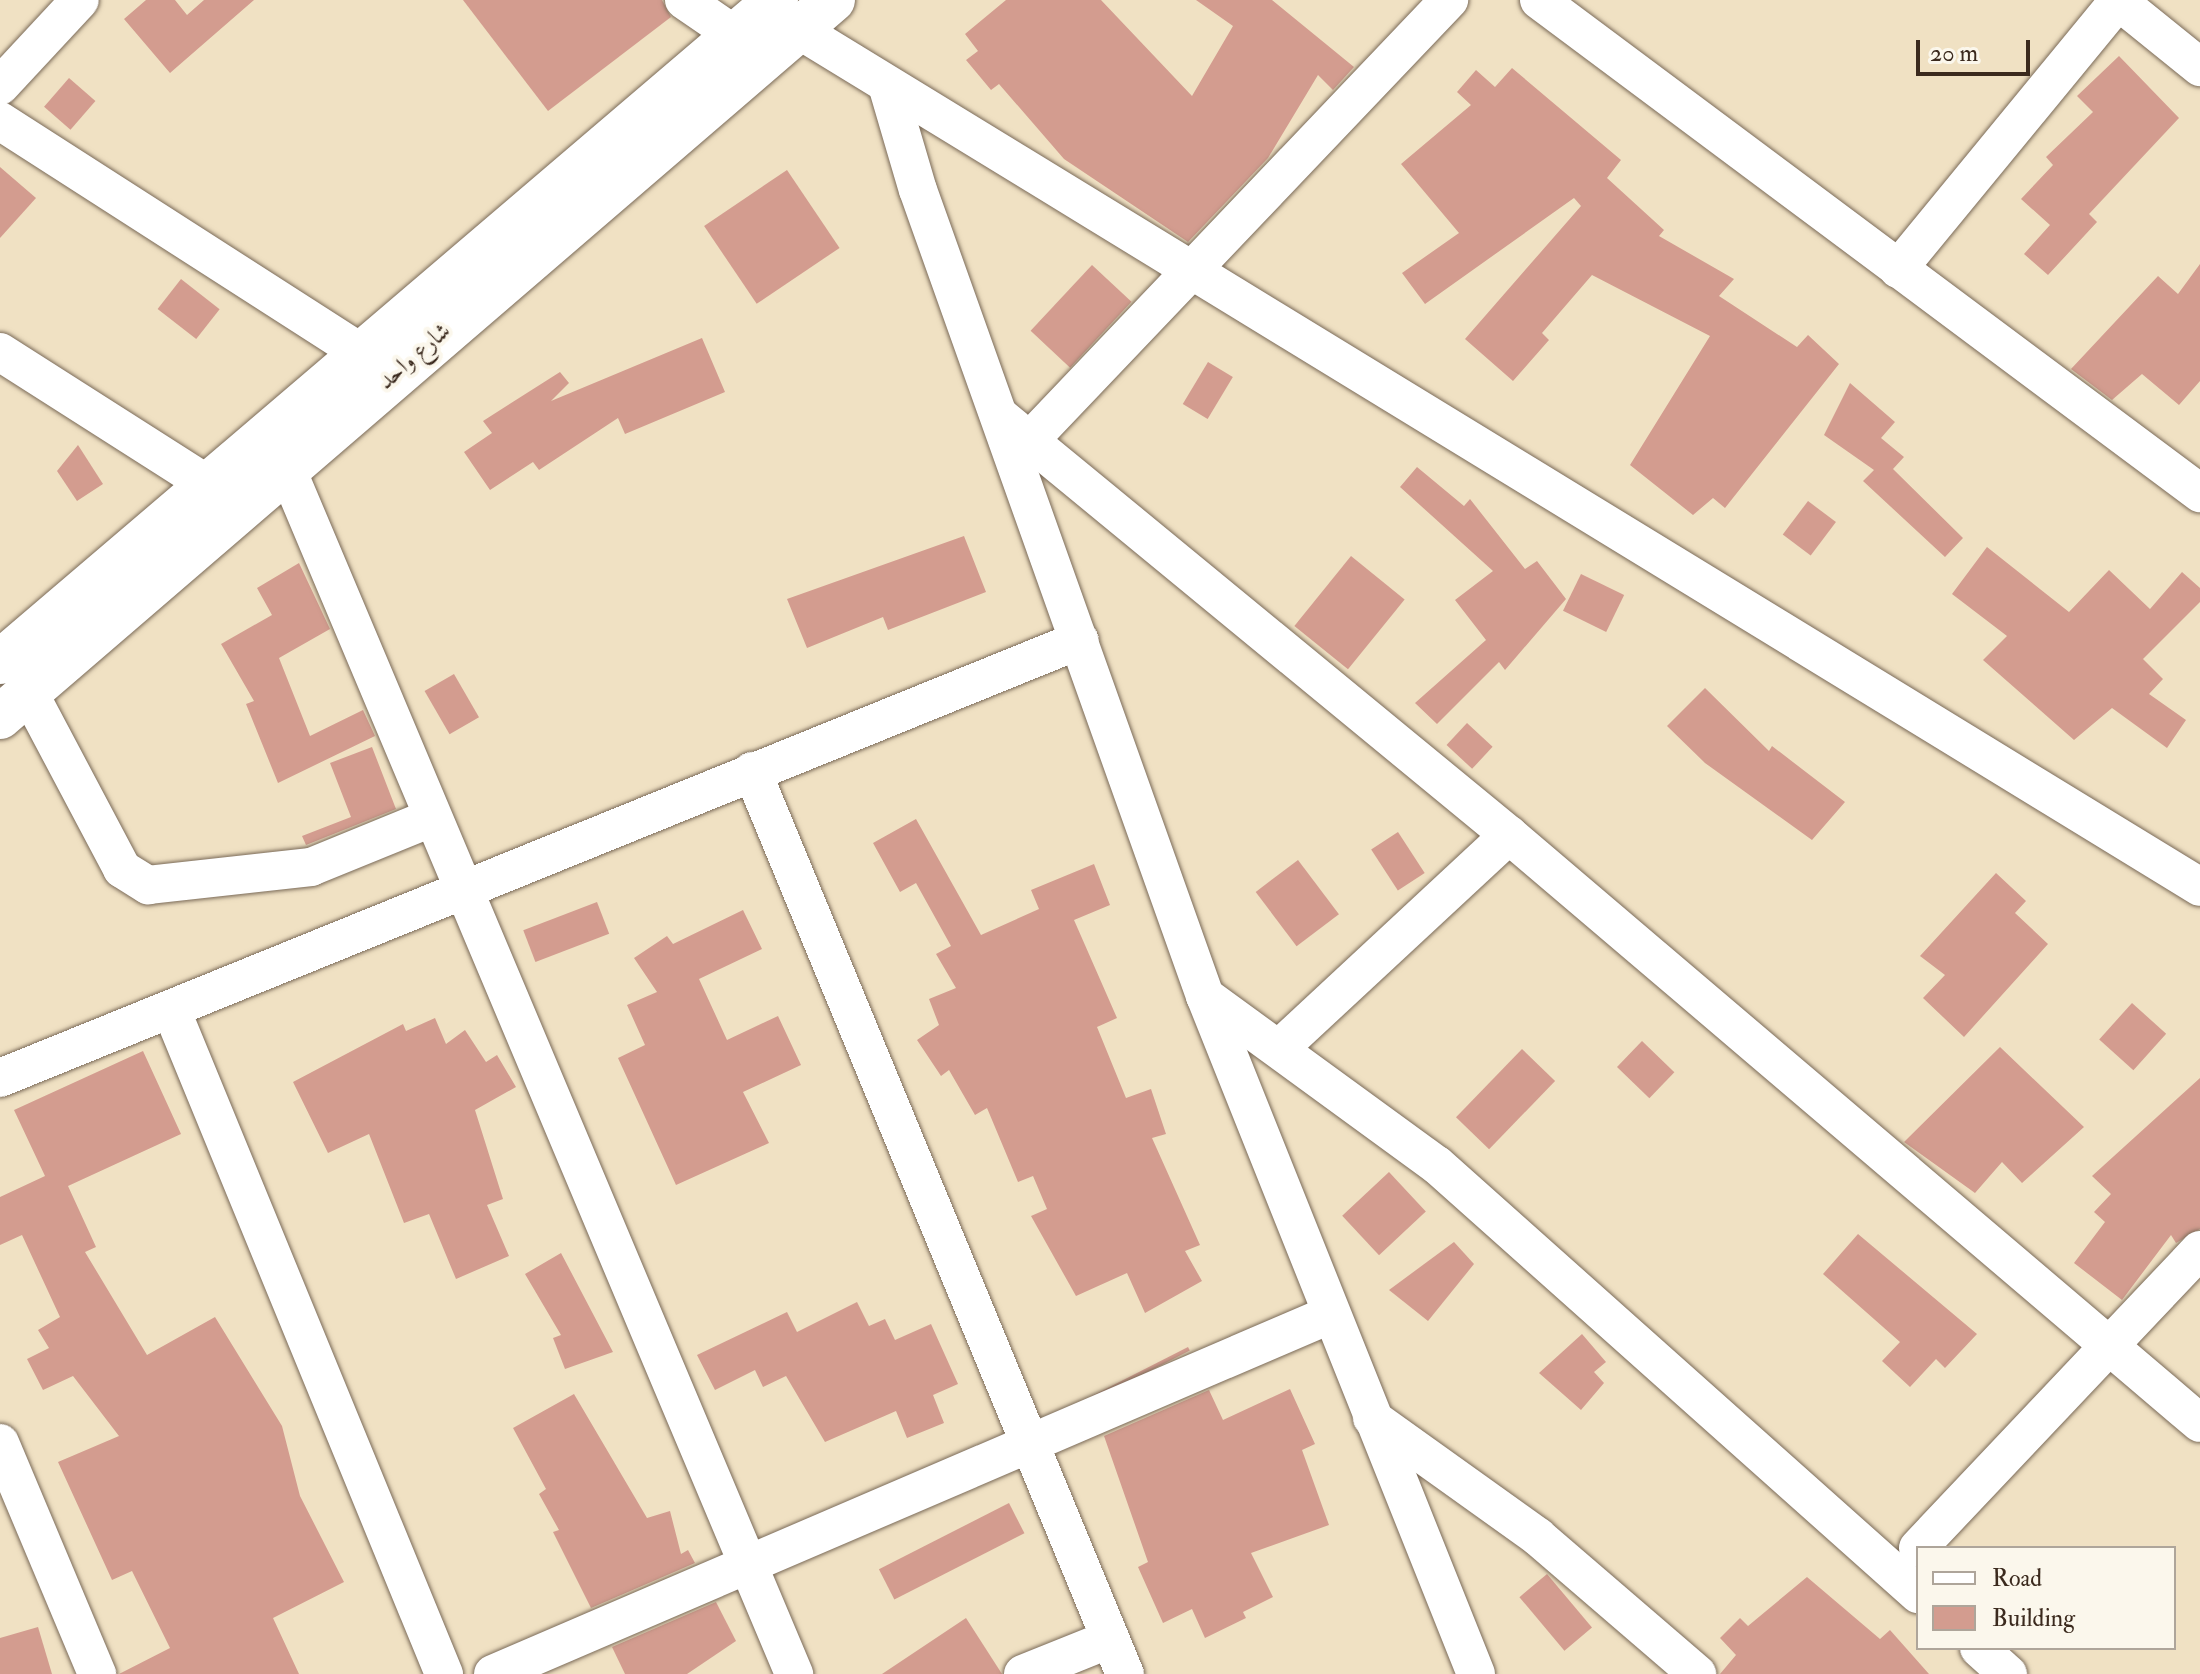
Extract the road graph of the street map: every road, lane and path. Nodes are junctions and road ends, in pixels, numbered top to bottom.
1 (80, 0) edge
2 (684, 0) edge
3 (833, 0) edge
4 (1449, 0) edge
5 (1539, 0) edge
6 (2118, 0) edge
7 (787, 15) edge
8 (735, 35) junction
9 (2200, 67) edge
10 (887, 85) junction
11 (0, 86) edge
12 (0, 121) edge
13 (1898, 269) junction
14 (1184, 271) junction
15 (0, 352) edge
16 (361, 353) junction
17 (1016, 429) junction
18 (286, 467) junction
19 (207, 484) junction
20 (2200, 493) edge
21 (1080, 640) junction
22 (10, 691) edge
23 (752, 771) junction
24 (431, 818) junction
25 (1509, 835) junction
26 (2200, 887) edge
27 (463, 889) junction
28 (1205, 996) junction
29 (171, 1009) junction
30 (1282, 1046) junction
31 (0, 1078) edge
32 (2200, 1250) edge
33 (1329, 1315) junction
34 (2112, 1349) junction
35 (1372, 1418) junction
36 (2200, 1423) edge
37 (0, 1443) edge
38 (1028, 1445) junction
39 (1930, 1546) edge
40 (749, 1564) junction
41 (1912, 1566) edge
42 (1110, 1639) junction
43 (1981, 1650) edge
44 (97, 1674) edge
45 (444, 1674) edge
46 (493, 1674) edge
47 (794, 1674) edge
48 (1023, 1674) edge
49 (1125, 1674) edge
50 (1476, 1674) edge
51 (1697, 1674) edge
52 (2008, 1674) edge

1 - 11 street
2 - 8 street
3 - 7 street, شارع واحد
4 - 14 street
5 - 13 street
6 - 9 street
6 - 13 street
7 - 8 street, شارع واحد
7 - 10 street
7 - 18 street, شارع واحد
8 - 16 street, شارع واحد
10 - 14 street
10 - 17 street
12 - 16 street
13 - 20 street
14 - 17 street
14 - 26 street
15 - 19 street
16 - 19 street, شارع واحد
17 - 21 street
17 - 25 street
18 - 22 street, شارع واحد
18 - 24 street
19 - 22 street, شارع واحد
21 - 23 street
21 - 28 street
22 - 24 street
23 - 27 street
23 - 38 street
24 - 27 street
25 - 30 street
25 - 34 street
27 - 29 street
27 - 40 street
28 - 30 street
28 - 33 street
29 - 31 street
29 - 45 street
30 - 41 street
32 - 34 street
33 - 35 street
33 - 38 street
34 - 36 street
34 - 39 street
35 - 50 street
35 - 51 street
37 - 44 street
38 - 40 street
38 - 42 street
40 - 46 street
40 - 47 street
42 - 48 street
42 - 49 street
43 - 52 street

